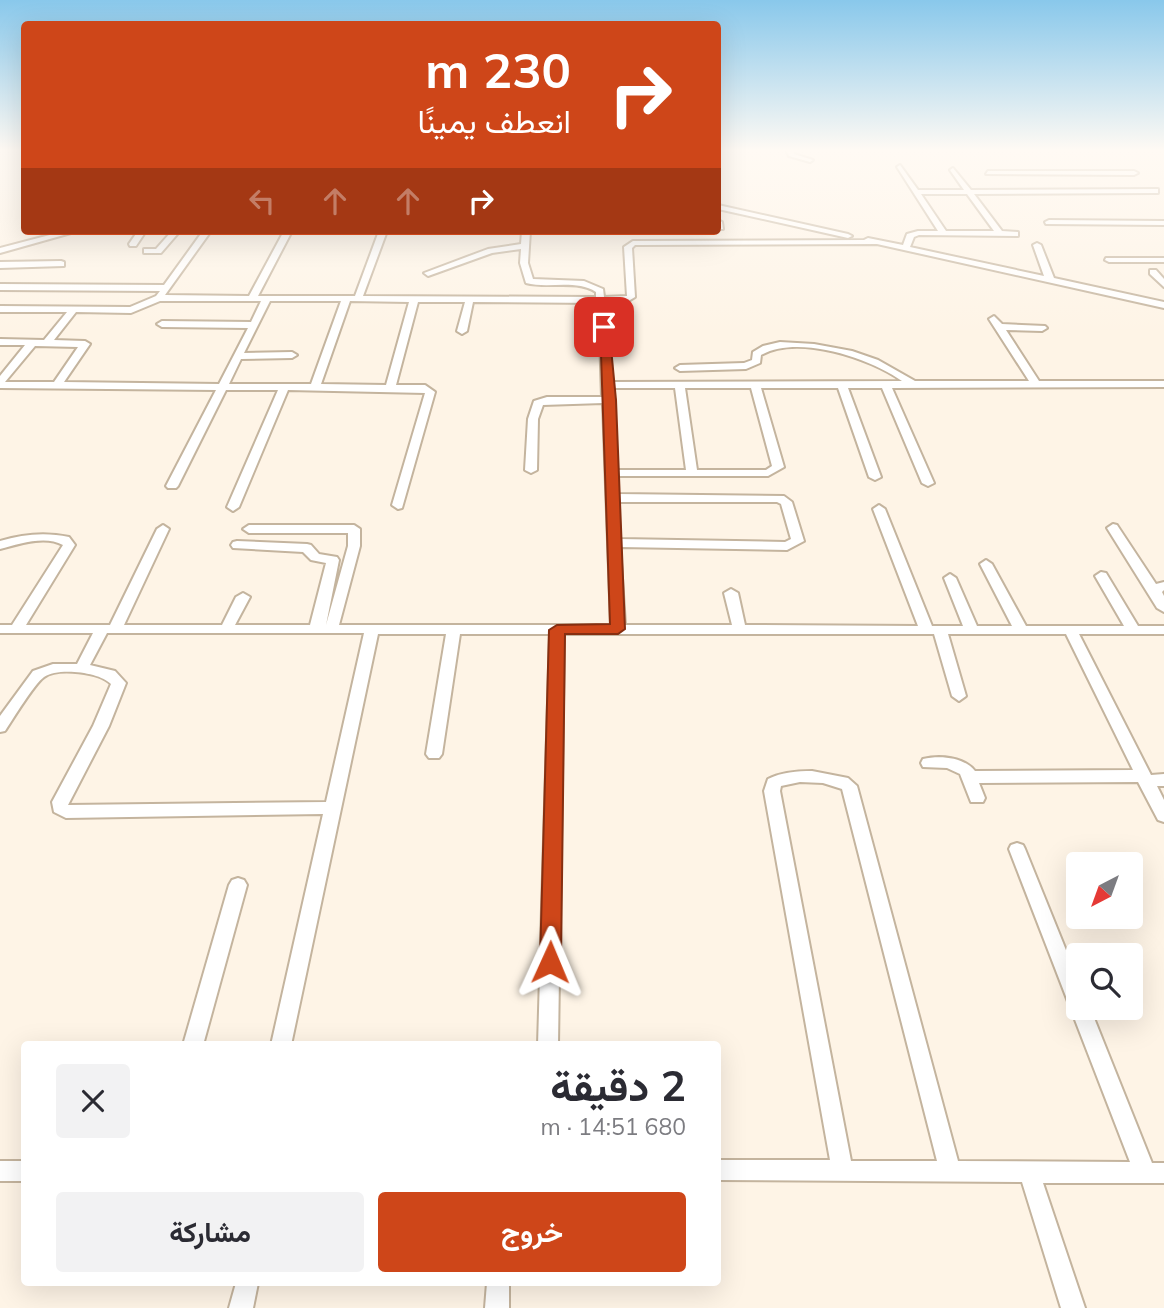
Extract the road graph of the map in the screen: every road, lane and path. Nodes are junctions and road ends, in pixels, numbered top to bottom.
1 (737, 211) edge
2 (929, 211) edge
3 (982, 211) edge
4 (787, 222) junction
5 (1049, 222) dead end
6 (1164, 223) edge
7 (943, 233) junction
8 (999, 233) junction
9 (1015, 234) dead end
10 (59, 235) edge
11 (139, 235) edge
12 (172, 235) edge
13 (204, 235) edge
14 (286, 235) edge
15 (382, 235) edge
16 (526, 235) edge
17 (780, 235) junction
18 (876, 242) junction
19 (133, 244) dead end
20 (1037, 245) dead end
21 (525, 246) junction
22 (906, 248) junction
23 (0, 251) edge
24 (147, 251) dead end
25 (1109, 260) dead end
26 (1164, 260) edge
27 (61, 264) dead end
28 (0, 265) edge
29 (1153, 272) dead end
30 (428, 273) dead end
31 (1050, 280) junction
32 (1164, 284) edge
33 (0, 287) edge
34 (165, 288) junction
35 (159, 298) junction
36 (470, 298) junction
37 (252, 299) junction
38 (267, 299) junction
39 (346, 299) junction
40 (358, 299) junction
41 (414, 299) junction
42 (602, 300) junction
43 (1164, 305) edge
44 (0, 309) edge
45 (73, 310) junction
46 (162, 324) dead end
47 (254, 325) junction
48 (1042, 328) dead end
49 (462, 331) dead end
50 (0, 342) edge
51 (32, 343) junction
52 (47, 343) junction
53 (292, 355) dead end
54 (239, 356) junction
55 (680, 368) dead end
56 (755, 384) junction
57 (1036, 384) junction
58 (1164, 384) edge
59 (1, 385) edge
60 (57, 385) junction
61 (680, 385) junction
62 (842, 385) junction
63 (886, 385) junction
64 (913, 385) junction
65 (391, 386) junction
66 (609, 386) junction
67 (223, 387) junction
68 (284, 387) junction
69 (315, 387) junction
70 (610, 400) junction
71 (531, 470) dead end
72 (612, 473) junction
73 (692, 473) junction
74 (875, 477) dead end
75 (928, 483) dead end
76 (172, 486) dead end
77 (613, 498) junction
78 (398, 505) dead end
79 (233, 507) dead end
80 (879, 509) dead end
81 (1113, 528) dead end
82 (163, 529) dead end
83 (249, 529) dead end
84 (615, 543) junction
85 (0, 545) edge
86 (236, 545) dead end
87 (986, 564) dead end
88 (1101, 576) dead end
89 (950, 578) dead end
90 (1159, 589) edge
91 (731, 593) dead end
92 (243, 597) dead end
93 (1164, 608) edge
94 (16, 628) junction
95 (0, 629) edge
96 (108, 629) junction
97 (454, 629) junction
98 (618, 629) junction
99 (1070, 629) junction
100 (1132, 629) junction
101 (316, 630) junction
102 (331, 630) junction
103 (372, 630) junction
104 (557, 630) junction
105 (1021, 630) junction
106 (1164, 630) edge
107 (226, 631) junction
108 (740, 631) junction
109 (933, 631) junction
110 (972, 631) junction
111 (82, 668) junction
112 (959, 696) dead end
113 (0, 727) edge
114 (434, 754) dead end
115 (929, 763) dead end
116 (971, 777) junction
117 (1145, 778) junction
118 (1164, 780) edge
119 (977, 798) dead end
120 (334, 808) junction
121 (1164, 816) edge
122 (1017, 849) dead end
123 (238, 885) dead end
124 (1066, 973) edge
125 (1085, 1020) edge
126 (194, 1041) edge
127 (282, 1041) edge
128 (548, 1041) edge
129 (721, 1170) edge
130 (842, 1170) junction
131 (0, 1171) edge
132 (21, 1171) edge
133 (950, 1171) junction
134 (1029, 1172) junction
135 (1155, 1173) edge
136 (246, 1286) edge
137 (498, 1286) edge
138 (241, 1308) edge
139 (496, 1308) edge
140 (1073, 1308) edge

1 - 4 street
2 - 7 street
3 - 8 street
4 - 17 street
4 - 18 street
5 - 6 street
7 - 8 street
7 - 22 street
8 - 9 street
10 - 23 street
11 - 19 street
12 - 24 street
13 - 34 street
14 - 37 street
15 - 40 street
16 - 21 street
17 - 18 street
17 - 42 street
18 - 22 street
20 - 31 street
21 - 30 street
21 - 42 street
22 - 31 street
25 - 26 street
27 - 28 street
29 - 32 street
31 - 43 street
33 - 34 street
34 - 35 street
35 - 37 street
35 - 45 street
36 - 41 street
36 - 42 street
36 - 49 street
37 - 38 street
38 - 39 street
38 - 47 street
39 - 40 street
39 - 69 street
40 - 41 street
41 - 65 street
42 - 66 street
44 - 45 street
45 - 52 street
46 - 47 street
47 - 54 street
48 - 57 street
50 - 51 street
51 - 52 street
51 - 59 street
52 - 60 street
53 - 54 street
54 - 67 street
55 - 64 street
56 - 61 street
56 - 62 street
56 - 73 street
57 - 58 street
57 - 64 street
59 - 60 street
60 - 67 street
61 - 66 street
61 - 73 street
62 - 63 street
62 - 74 street
63 - 64 street
63 - 75 street
65 - 69 street
65 - 78 street
66 - 70 street
67 - 68 street
67 - 76 street
68 - 69 street
68 - 79 street
70 - 71 street
70 - 72 street
72 - 73 street
72 - 77 street
77 - 84 street
77 - 84 street
80 - 109 street
81 - 90 street
82 - 96 street
83 - 102 street
84 - 98 street
85 - 94 street
86 - 101 street
87 - 105 street
88 - 100 street
89 - 110 street
90 - 93 street
91 - 108 street
92 - 107 street
94 - 95 street
94 - 96 street
96 - 107 street
96 - 111 street
97 - 103 street
97 - 104 street
97 - 114 street
98 - 104 street
98 - 108 street
99 - 100 street
99 - 105 street
99 - 117 street
100 - 106 street
101 - 102 street
101 - 107 street
102 - 103 street
103 - 120 street
104 - 128 street
105 - 110 street
108 - 109 street
109 - 110 street
109 - 112 street
111 - 113 street
111 - 120 street
115 - 116 street
116 - 117 street
116 - 119 street
117 - 118 street
117 - 121 street
120 - 127 street
122 - 124 street
123 - 126 street
125 - 135 street
129 - 130 street
130 - 133 street
130 - 133 street
131 - 132 street
133 - 134 street
134 - 135 street
134 - 140 street
136 - 138 street
137 - 139 street

